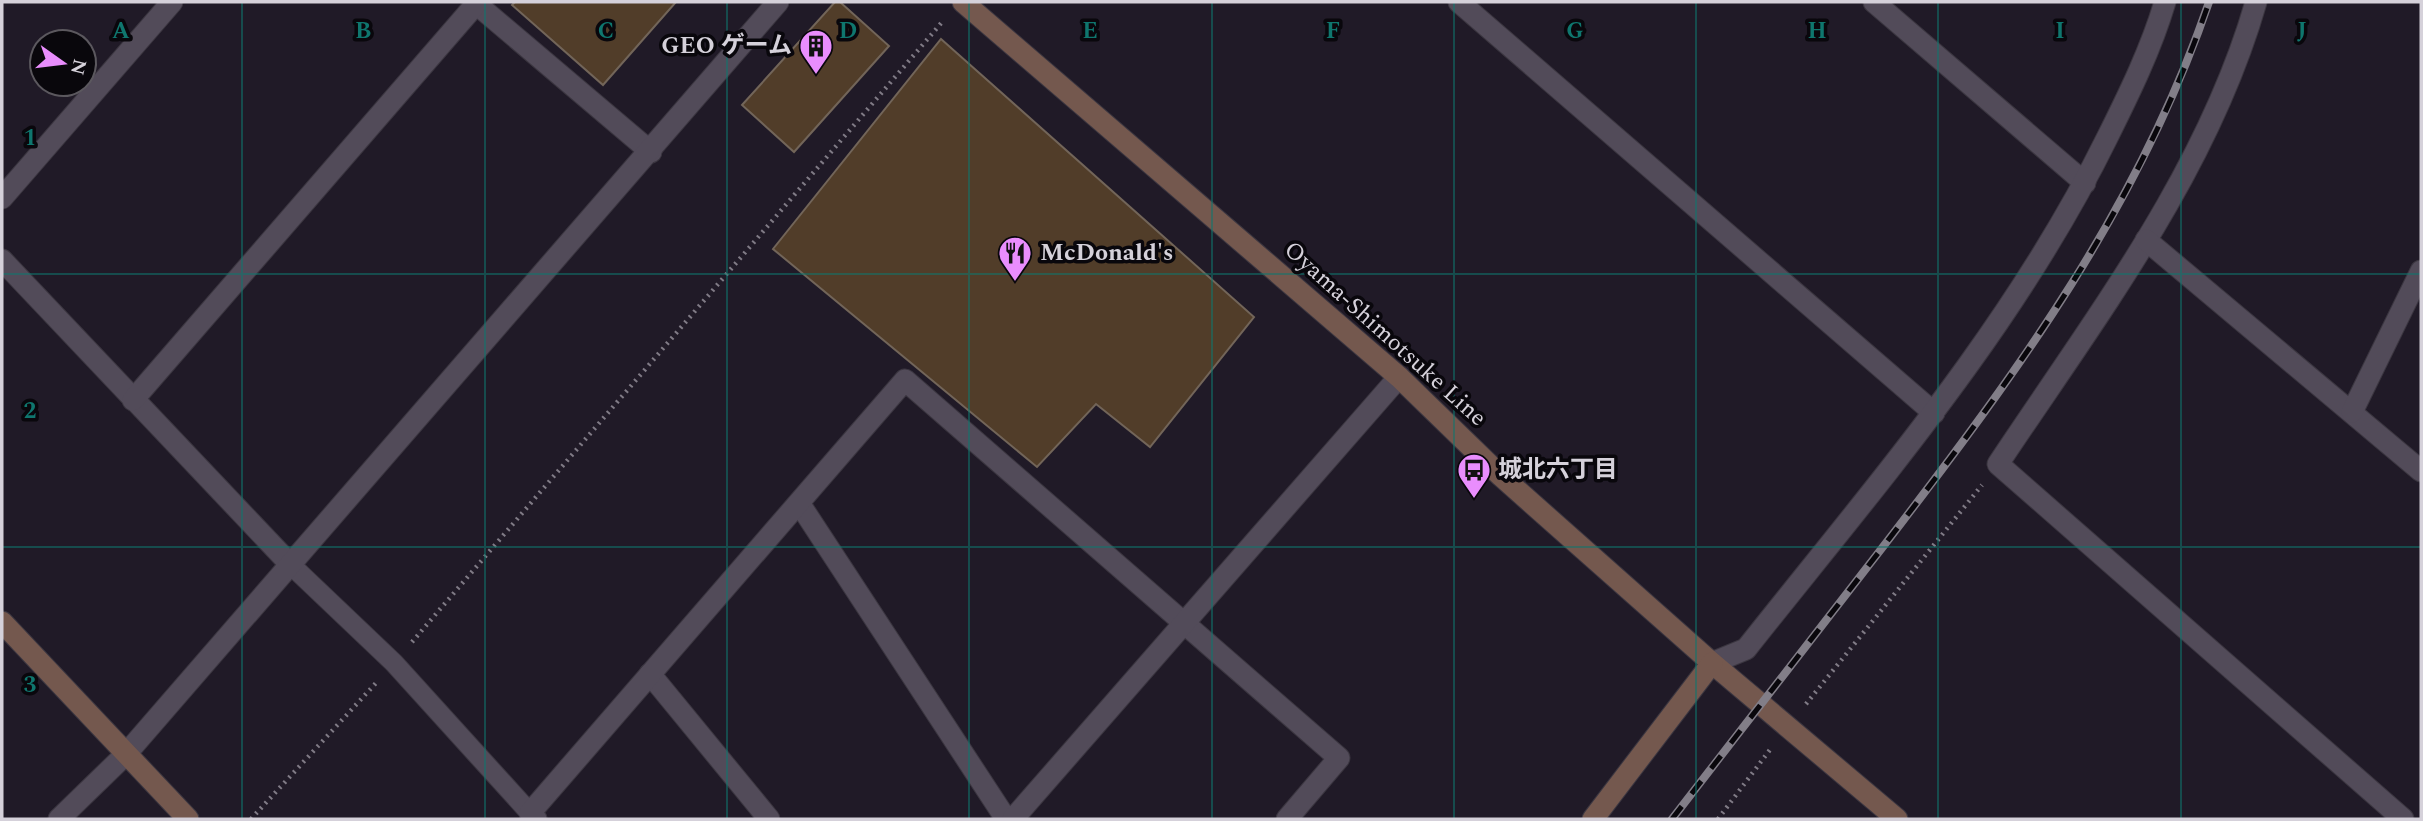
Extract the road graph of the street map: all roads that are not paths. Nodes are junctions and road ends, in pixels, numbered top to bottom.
1 (172, 2) edge
2 (778, 2) edge
3 (1459, 2) edge
4 (1874, 2) edge
5 (2165, 2) edge
6 (2256, 2) edge
7 (475, 3) edge
8 (956, 7) edge
9 (651, 152) junction
10 (2085, 183) junction
11 (2, 198) edge
12 (2146, 240) junction
13 (2, 260) edge
14 (2421, 271) edge
15 (1399, 377) junction
16 (133, 400) junction
17 (2353, 412) junction
18 (1934, 413) junction
19 (2421, 471) edge
20 (799, 503) junction
21 (290, 564) junction
22 (2, 622) edge
23 (1184, 624) junction
24 (1712, 663) junction
25 (650, 674) junction
26 (127, 754) junction
27 (533, 816) edge
28 (59, 819) edge
29 (188, 819) edge
30 (769, 819) edge
31 (1006, 819) edge
32 (1013, 819) edge
33 (1287, 819) edge
34 (1592, 819) edge
35 (1897, 819) edge
36 (2403, 819) edge

1 - 11 street
2 - 9 street
3 - 18 street
4 - 10 street
5 - 10 street
6 - 12 street
7 - 9 street
7 - 16 street
8 - 15 main road, Oyama-Shimotsuke Line
9 - 21 street
10 - 18 street
12 - 17 street
12 - 36 street
13 - 16 street
14 - 17 street
15 - 23 street
15 - 24 main road, Oyama-Shimotsuke Line
16 - 21 street
17 - 19 street
18 - 24 street
20 - 23 street
20 - 25 street
20 - 31 street
21 - 26 street
21 - 27 lane
22 - 26 main road
23 - 32 street
23 - 33 street
24 - 34 main road
24 - 35 main road, Oyama-Shimotsuke Line
25 - 27 street
25 - 30 street
26 - 28 street
26 - 29 main road

